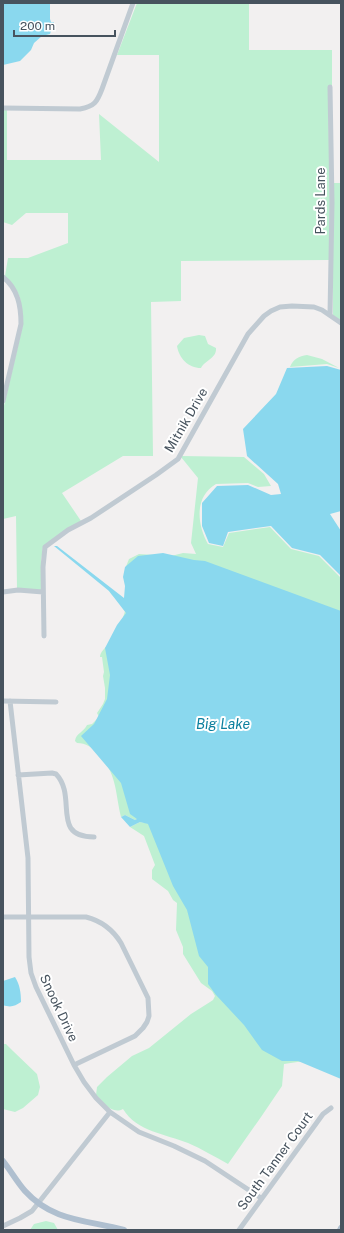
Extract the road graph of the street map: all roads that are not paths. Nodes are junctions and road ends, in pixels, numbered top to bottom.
1 (134, 3) edge
2 (330, 87) dead end
3 (3, 108) edge
4 (3, 278) edge
5 (330, 315) junction
6 (341, 323) edge
7 (3, 401) edge
8 (3, 592) edge
9 (43, 592) junction
10 (44, 636) dead end
11 (3, 702) edge
12 (10, 702) junction
13 (56, 702) dead end
14 (18, 775) junction
15 (94, 837) dead end
16 (3, 917) edge
17 (29, 917) junction
18 (74, 1065) junction
19 (331, 1108) dead end
20 (110, 1112) junction
21 (3, 1161) edge
22 (261, 1198) junction
23 (38, 1203) junction
24 (3, 1226) edge
25 (124, 1230) edge
26 (239, 1230) edge

1 - 3 street
2 - 5 street, Pards Lane
4 - 7 street
5 - 6 street, Mitnik Drive
5 - 9 street, Mitnik Drive
8 - 9 street
9 - 10 street, Mitnik Drive
11 - 12 street
12 - 13 street
12 - 14 street, Snook Drive
14 - 15 street
14 - 17 street, Snook Drive
16 - 17 street
17 - 18 street, Snook Drive
17 - 18 street
18 - 20 street, Snook Drive
19 - 22 street, South Tanner Court
20 - 22 street, Snook Drive
20 - 23 street
21 - 23 main road
22 - 26 street, South Tanner Court
23 - 24 street
23 - 25 main road

